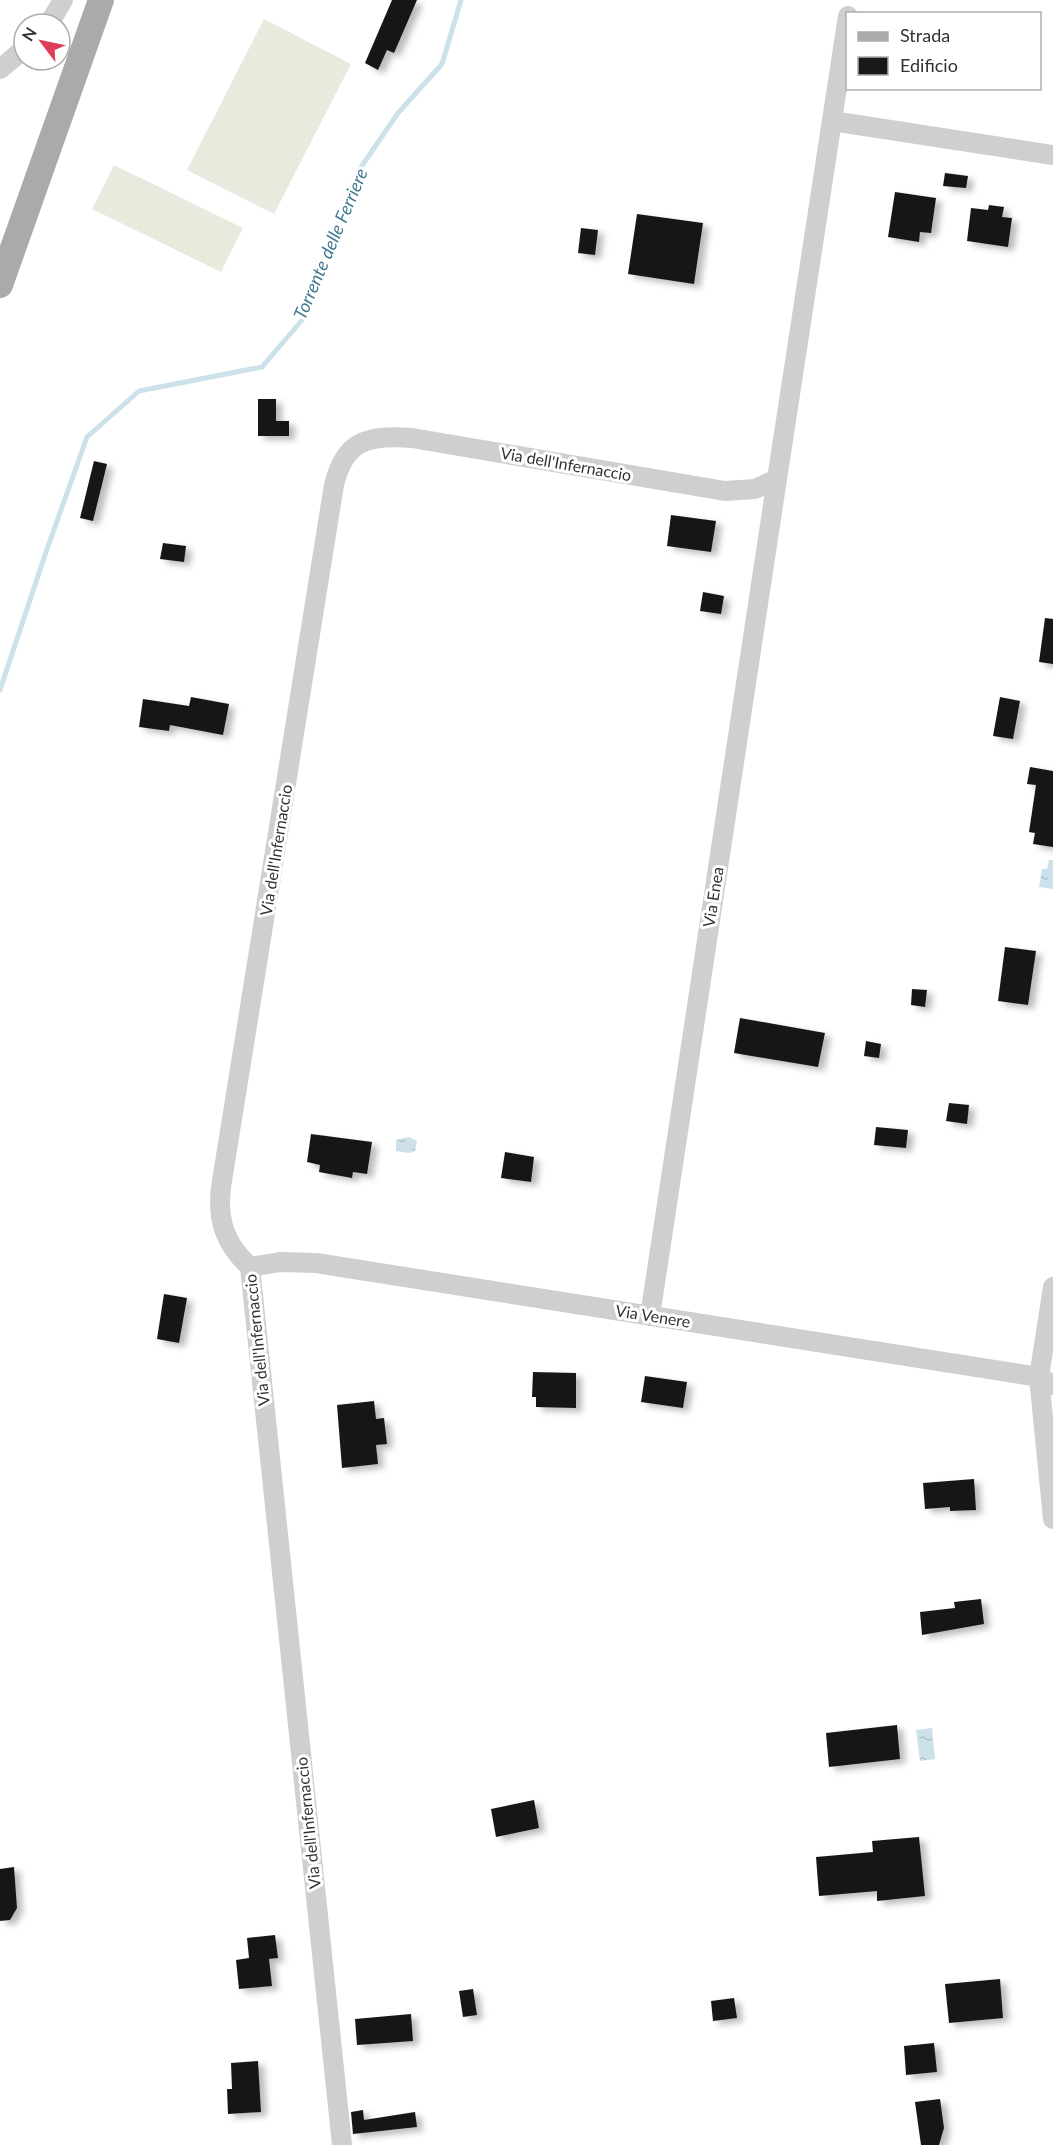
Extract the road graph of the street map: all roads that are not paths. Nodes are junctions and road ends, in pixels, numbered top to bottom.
1 (101, 0) edge
2 (846, 28) edge
3 (12, 59) edge
4 (0, 69) edge
5 (832, 121) junction
6 (1053, 155) edge
7 (0, 285) edge
8 (777, 479) junction
9 (250, 1268) junction
10 (1053, 1287) edge
11 (650, 1316) junction
12 (1046, 1381) edge
13 (1053, 1519) edge
14 (342, 2145) edge

1 - 7 main road
2 - 5 street
3 - 4 street
5 - 6 street
5 - 8 street
8 - 9 street, Via dell'Infernaccio
8 - 11 street, Via Enea
9 - 11 street, Via Venere
9 - 14 street, Via dell'Infernaccio
10 - 12 street
11 - 12 street, Via Venere
12 - 13 street

